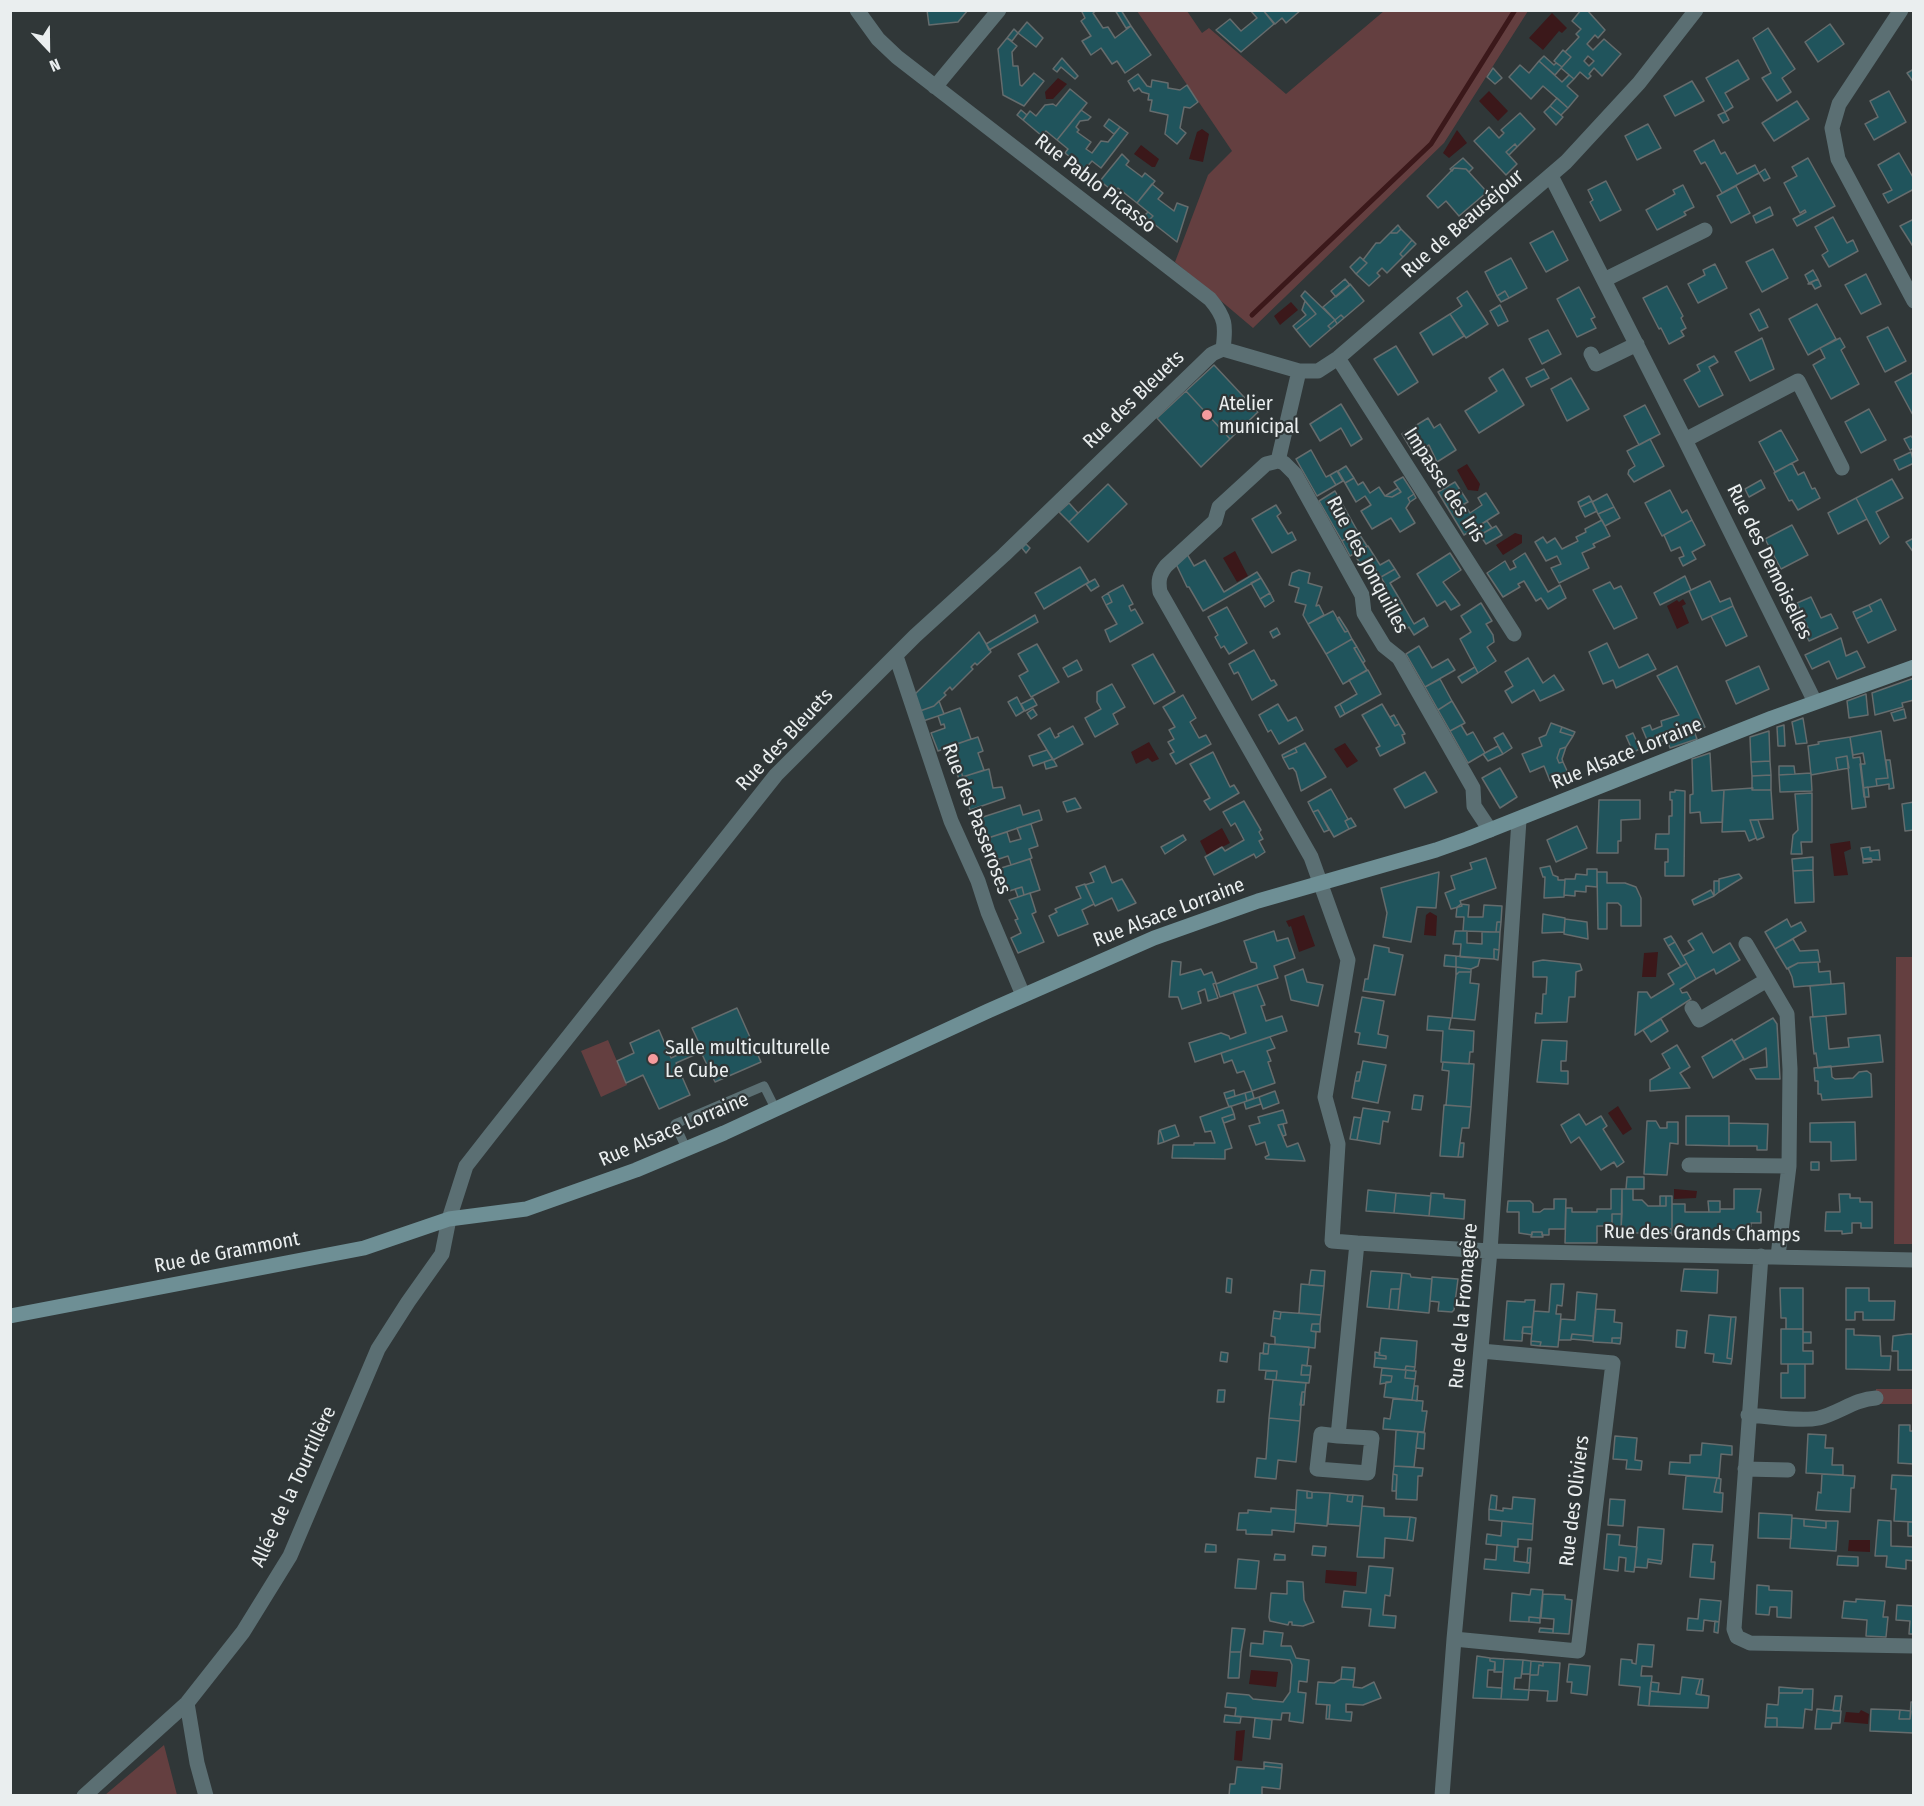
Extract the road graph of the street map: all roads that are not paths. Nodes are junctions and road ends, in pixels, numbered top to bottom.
1 (857, 10) edge
2 (999, 10) edge
3 (1696, 10) edge
4 (1901, 10) edge
5 (935, 87) junction
6 (1551, 176) junction
7 (1705, 230) dead end
8 (1604, 280) junction
9 (1914, 301) edge
10 (1637, 344) junction
11 (1223, 349) junction
12 (1592, 354) dead end
13 (1338, 358) junction
14 (1299, 371) junction
15 (1685, 440) junction
16 (1278, 462) junction
17 (1842, 468) dead end
18 (1514, 634) dead end
19 (896, 656) junction
20 (1914, 667) edge
21 (1815, 702) junction
22 (1518, 820) junction
23 (1490, 830) junction
24 (1321, 883) junction
25 (1746, 944) dead end
26 (1767, 980) junction
27 (1023, 995) junction
28 (1692, 1008) dead end
29 (776, 1110) junction
30 (686, 1148) junction
31 (1689, 1164) dead end
32 (1789, 1166) junction
33 (449, 1219) junction
34 (1357, 1242) junction
35 (1490, 1251) junction
36 (1761, 1256) junction
37 (1778, 1256) junction
38 (1914, 1260) edge
39 (10, 1316) edge
40 (1481, 1351) junction
41 (1876, 1398) dead end
42 (1748, 1414) junction
43 (1338, 1436) dead end
44 (1745, 1468) junction
45 (1788, 1470) dead end
46 (1454, 1639) junction
47 (1914, 1646) edge
48 (187, 1703) junction
49 (84, 1796) edge
50 (206, 1796) edge
51 (1443, 1796) edge

1 - 5 street, Rue Pablo Picasso
2 - 5 street
3 - 6 street, Rue de Beauséjour
4 - 9 street
5 - 11 street, Rue Pablo Picasso
6 - 8 street, Rue des Demoiselles
6 - 13 street, Rue de Beauséjour
7 - 8 street
8 - 10 street, Rue des Demoiselles
10 - 12 street
10 - 15 street, Rue des Demoiselles
11 - 14 street
11 - 19 street, Rue des Bleuets
13 - 14 street, Rue de Beauséjour
13 - 18 street, Impasse des Iris
14 - 16 street
15 - 17 street
15 - 21 street, Rue des Demoiselles
16 - 23 street, Rue des Jonquilles
16 - 24 street
19 - 27 street, Rue des Passeroses
19 - 33 street, Rue des Bleuets
20 - 21 street, Rue Alsace Lorraine
21 - 22 street, Rue Alsace Lorraine
22 - 23 street, Rue Alsace Lorraine
22 - 35 street, Rue de la Fromagère
23 - 24 street, Rue Alsace Lorraine
24 - 27 street, Rue Alsace Lorraine
24 - 34 street, Rue des Grands Champs
25 - 26 street
26 - 28 street
26 - 32 street
27 - 29 street, Rue Alsace Lorraine
29 - 30 street, Rue Alsace Lorraine
29 - 30 lane
30 - 33 street, Rue Alsace Lorraine
31 - 32 street
32 - 37 street
33 - 39 street, Rue de Grammont
33 - 48 street, Allée de la Tourtillère
34 - 35 street, Rue des Grands Champs
34 - 43 street
35 - 36 street, Rue des Grands Champs
35 - 40 street, Rue de la Fromagère
36 - 37 street, Rue des Grands Champs
36 - 42 street
37 - 38 street, Rue des Grands Champs
40 - 46 street, Rue de la Fromagère
40 - 46 street, Rue des Oliviers
41 - 42 street
42 - 44 street
44 - 45 street
44 - 47 street
46 - 51 street, Rue de la Fromagère
48 - 49 street, Allée de la Tourtillère
48 - 50 street

